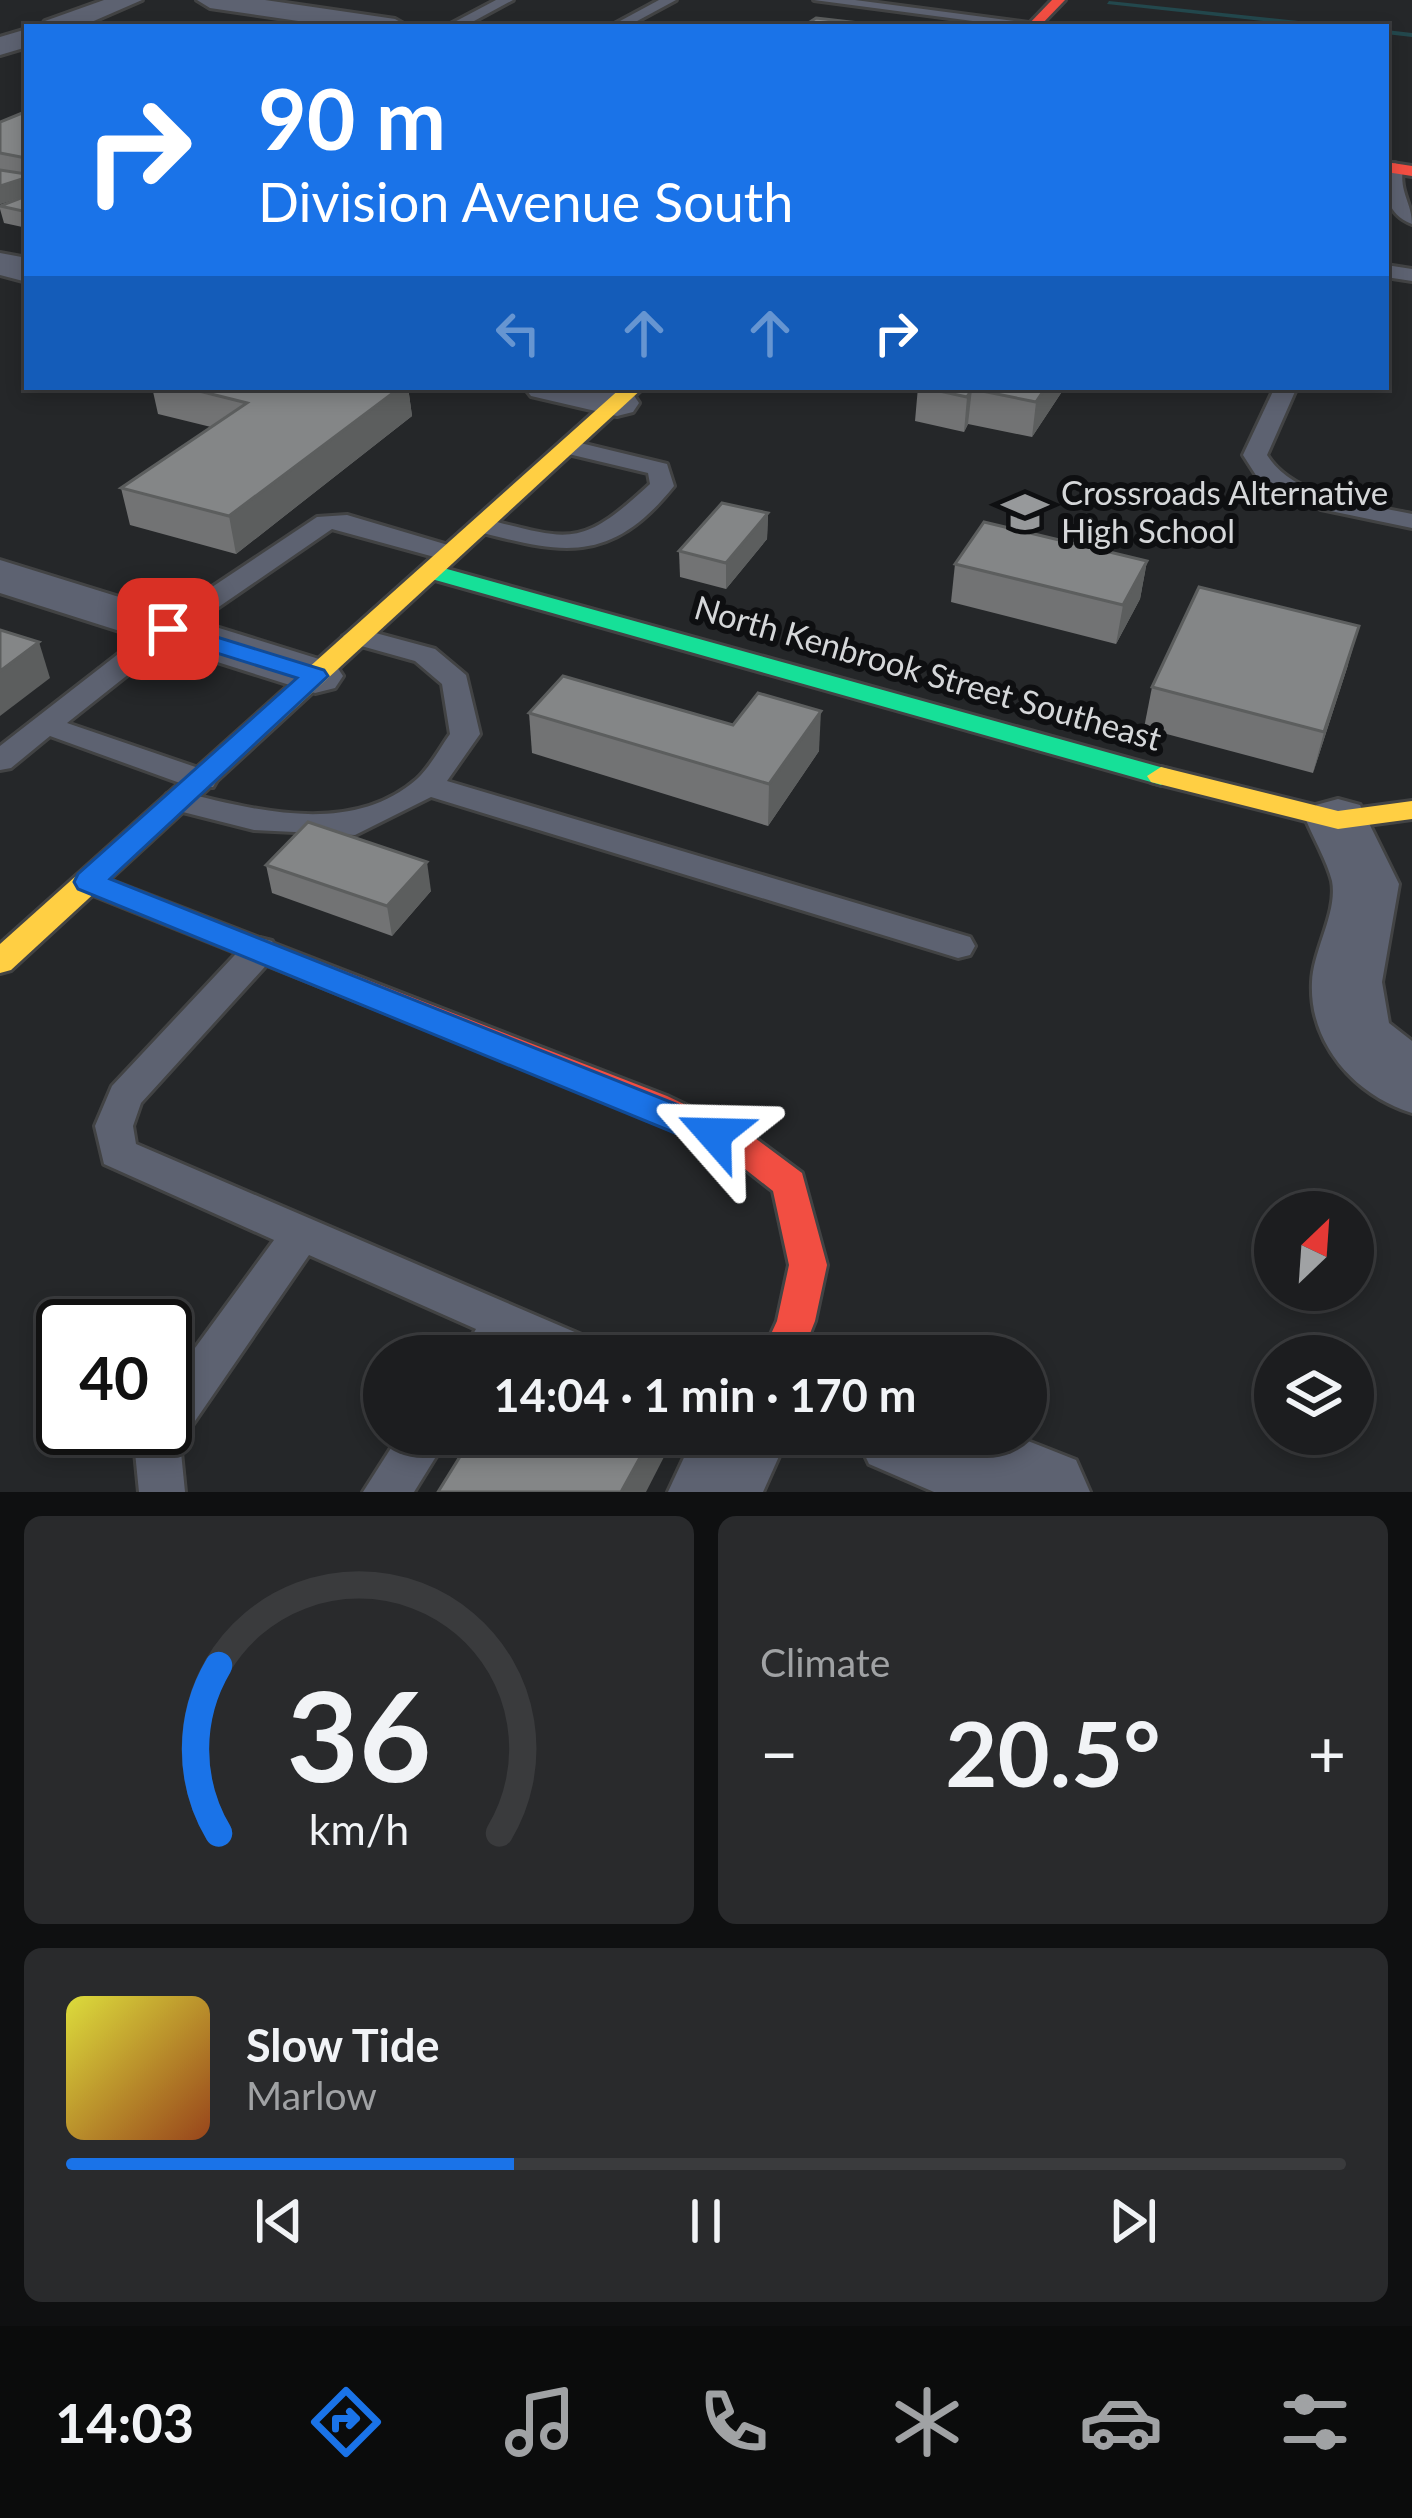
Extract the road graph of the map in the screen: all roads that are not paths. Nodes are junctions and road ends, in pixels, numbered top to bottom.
1 (129, 0) edge
2 (210, 0) edge
3 (506, 0) edge
4 (520, 0) edge
5 (669, 0) edge
6 (821, 0) edge
7 (484, 11) junction
8 (63, 24) edge
9 (374, 24) edge
10 (458, 24) edge
11 (622, 24) edge
12 (1023, 24) edge
13 (1394, 179) edge
14 (1412, 219) edge
15 (576, 390) edge
16 (1285, 390) edge
17 (626, 395) edge
18 (568, 447) junction
19 (1412, 520) edge
20 (481, 524) junction
21 (439, 562) junction
22 (0, 576) edge
23 (168, 629) junction
24 (357, 637) junction
25 (315, 676) junction
26 (46, 725) junction
27 (0, 761) edge
28 (202, 780) junction
29 (428, 786) junction
30 (178, 802) junction
31 (1412, 810) edge
32 (1338, 820) junction
33 (89, 882) junction
34 (0, 909) edge
35 (40, 925) junction
36 (958, 946) dead end
37 (260, 950) junction
38 (0, 962) edge
39 (1412, 1084) edge
40 (302, 1233) junction
41 (488, 1335) edge
42 (790, 1335) edge
43 (192, 1389) edge
44 (158, 1455) edge
45 (413, 1455) edge
46 (733, 1455) edge
47 (952, 1455) edge
48 (162, 1492) edge
49 (386, 1492) edge
50 (715, 1492) edge
51 (1043, 1492) edge

1 - 8 street
2 - 9 street
3 - 7 lane
4 - 7 lane
5 - 11 lane
6 - 12 lane
7 - 10 lane
13 - 14 lane
15 - 17 street
16 - 19 lane
17 - 18 street
18 - 20 street
18 - 20 lane
20 - 21 street
21 - 23 lane
21 - 24 street
21 - 32 street, North Kenbrook Street Southeast
22 - 23 street
23 - 25 street
23 - 26 lane
24 - 25 street
24 - 29 lane
25 - 28 street
26 - 27 lane
26 - 28 lane
28 - 30 street
29 - 30 lane
29 - 36 lane
30 - 33 street
31 - 32 street, North Kenbrook Street Southeast
32 - 39 street
33 - 35 street
33 - 37 street
34 - 35 lane
35 - 38 street
37 - 40 lane
37 - 42 street
40 - 41 lane
40 - 43 lane
44 - 48 lane
45 - 49 lane
46 - 50 street
47 - 51 street

